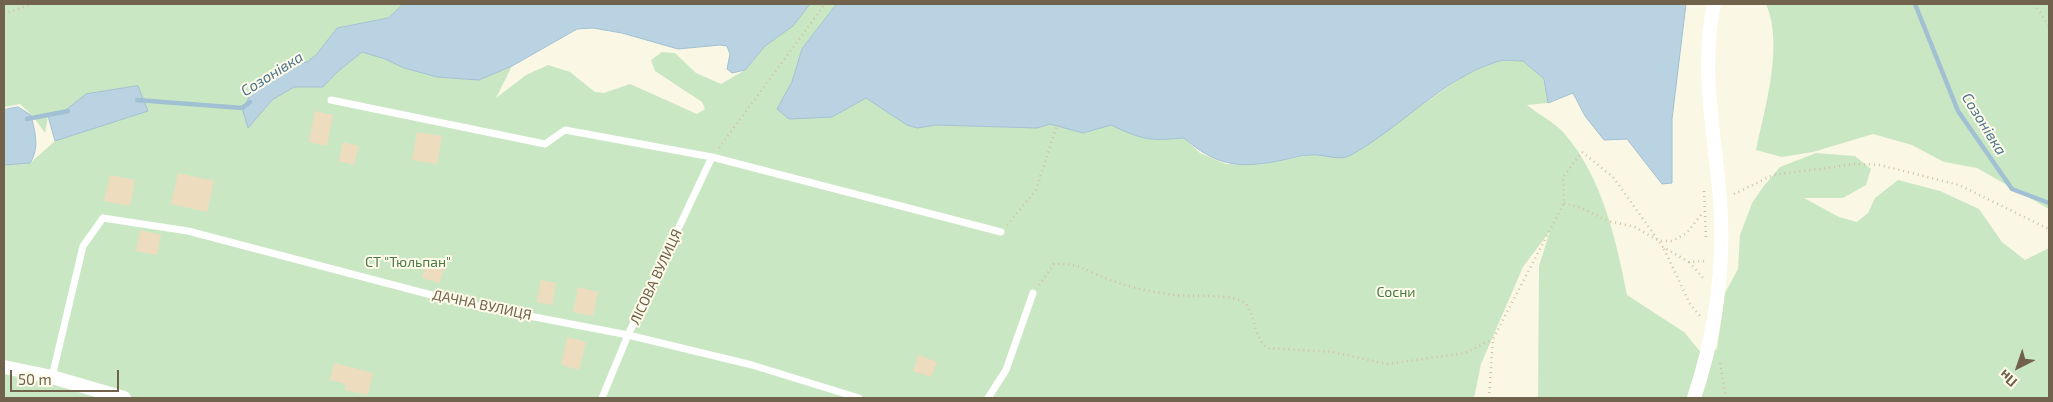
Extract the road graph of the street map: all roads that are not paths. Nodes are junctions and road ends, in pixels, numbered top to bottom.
1 (1714, 4) edge
2 (331, 100) dead end
3 (712, 157) junction
4 (1001, 232) road end
5 (1033, 293) road end
6 (628, 335) junction
7 (4, 368) edge
8 (52, 377) junction
9 (103, 396) edge
10 (124, 398) edge
11 (602, 398) edge
12 (859, 398) edge
13 (988, 398) edge
14 (1694, 398) edge

1 - 14 street
2 - 3 lane
3 - 4 lane
3 - 6 lane, ЛІСОВА ВУЛИЦЯ
5 - 13 lane
6 - 8 lane, ДАЧНА ВУЛИЦЯ
6 - 11 lane, ЛІСОВА ВУЛИЦЯ
6 - 12 lane, ДАЧНА ВУЛИЦЯ
7 - 8 street
8 - 9 street
9 - 10 street

